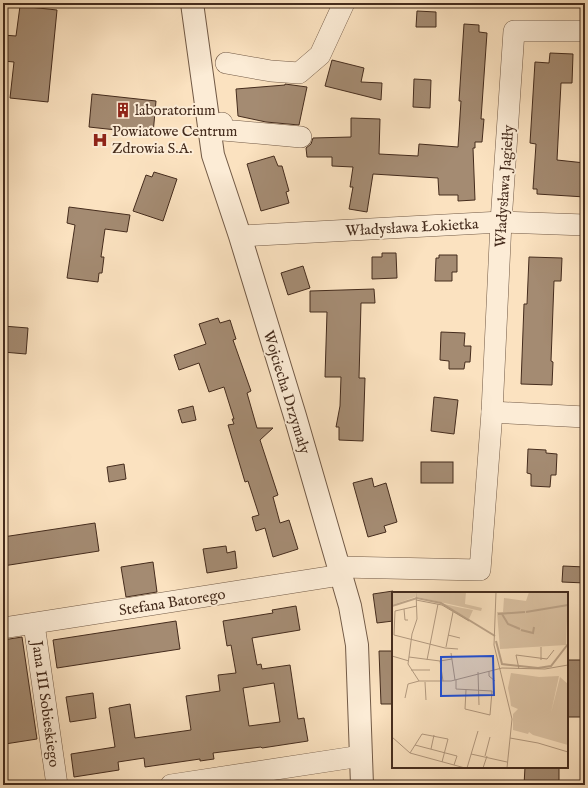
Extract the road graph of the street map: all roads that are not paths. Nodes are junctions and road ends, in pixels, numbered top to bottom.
1 (192, 3) edge
2 (344, 3) edge
3 (585, 31) edge
4 (226, 63) dead end
5 (222, 123) dead end
6 (301, 138) dead end
7 (501, 222) junction
8 (585, 225) edge
9 (240, 236) junction
10 (492, 412) junction
11 (585, 417) edge
12 (340, 572) junction
13 (34, 624) junction
14 (3, 628) edge
15 (361, 756) junction
16 (58, 785) edge
17 (171, 785) edge
18 (362, 785) edge

1 - 9 street, Wojciecha Drzymały
2 - 4 street
3 - 7 street, Władysława Jagiełły
5 - 6 street
7 - 8 street, Władysława Łokietka
7 - 9 street, Władysława Łokietka
7 - 10 street, Władysława Jagiełły
9 - 12 street, Wojciecha Drzymały
10 - 11 street
10 - 12 street, Władysława Jagiełły
12 - 13 street, Stefana Batorego
12 - 15 street, Wojciecha Drzymały
13 - 14 street, Stefana Batorego
13 - 16 street, Jana III Sobieskiego
15 - 17 street
15 - 18 street, Wojciecha Drzymały

